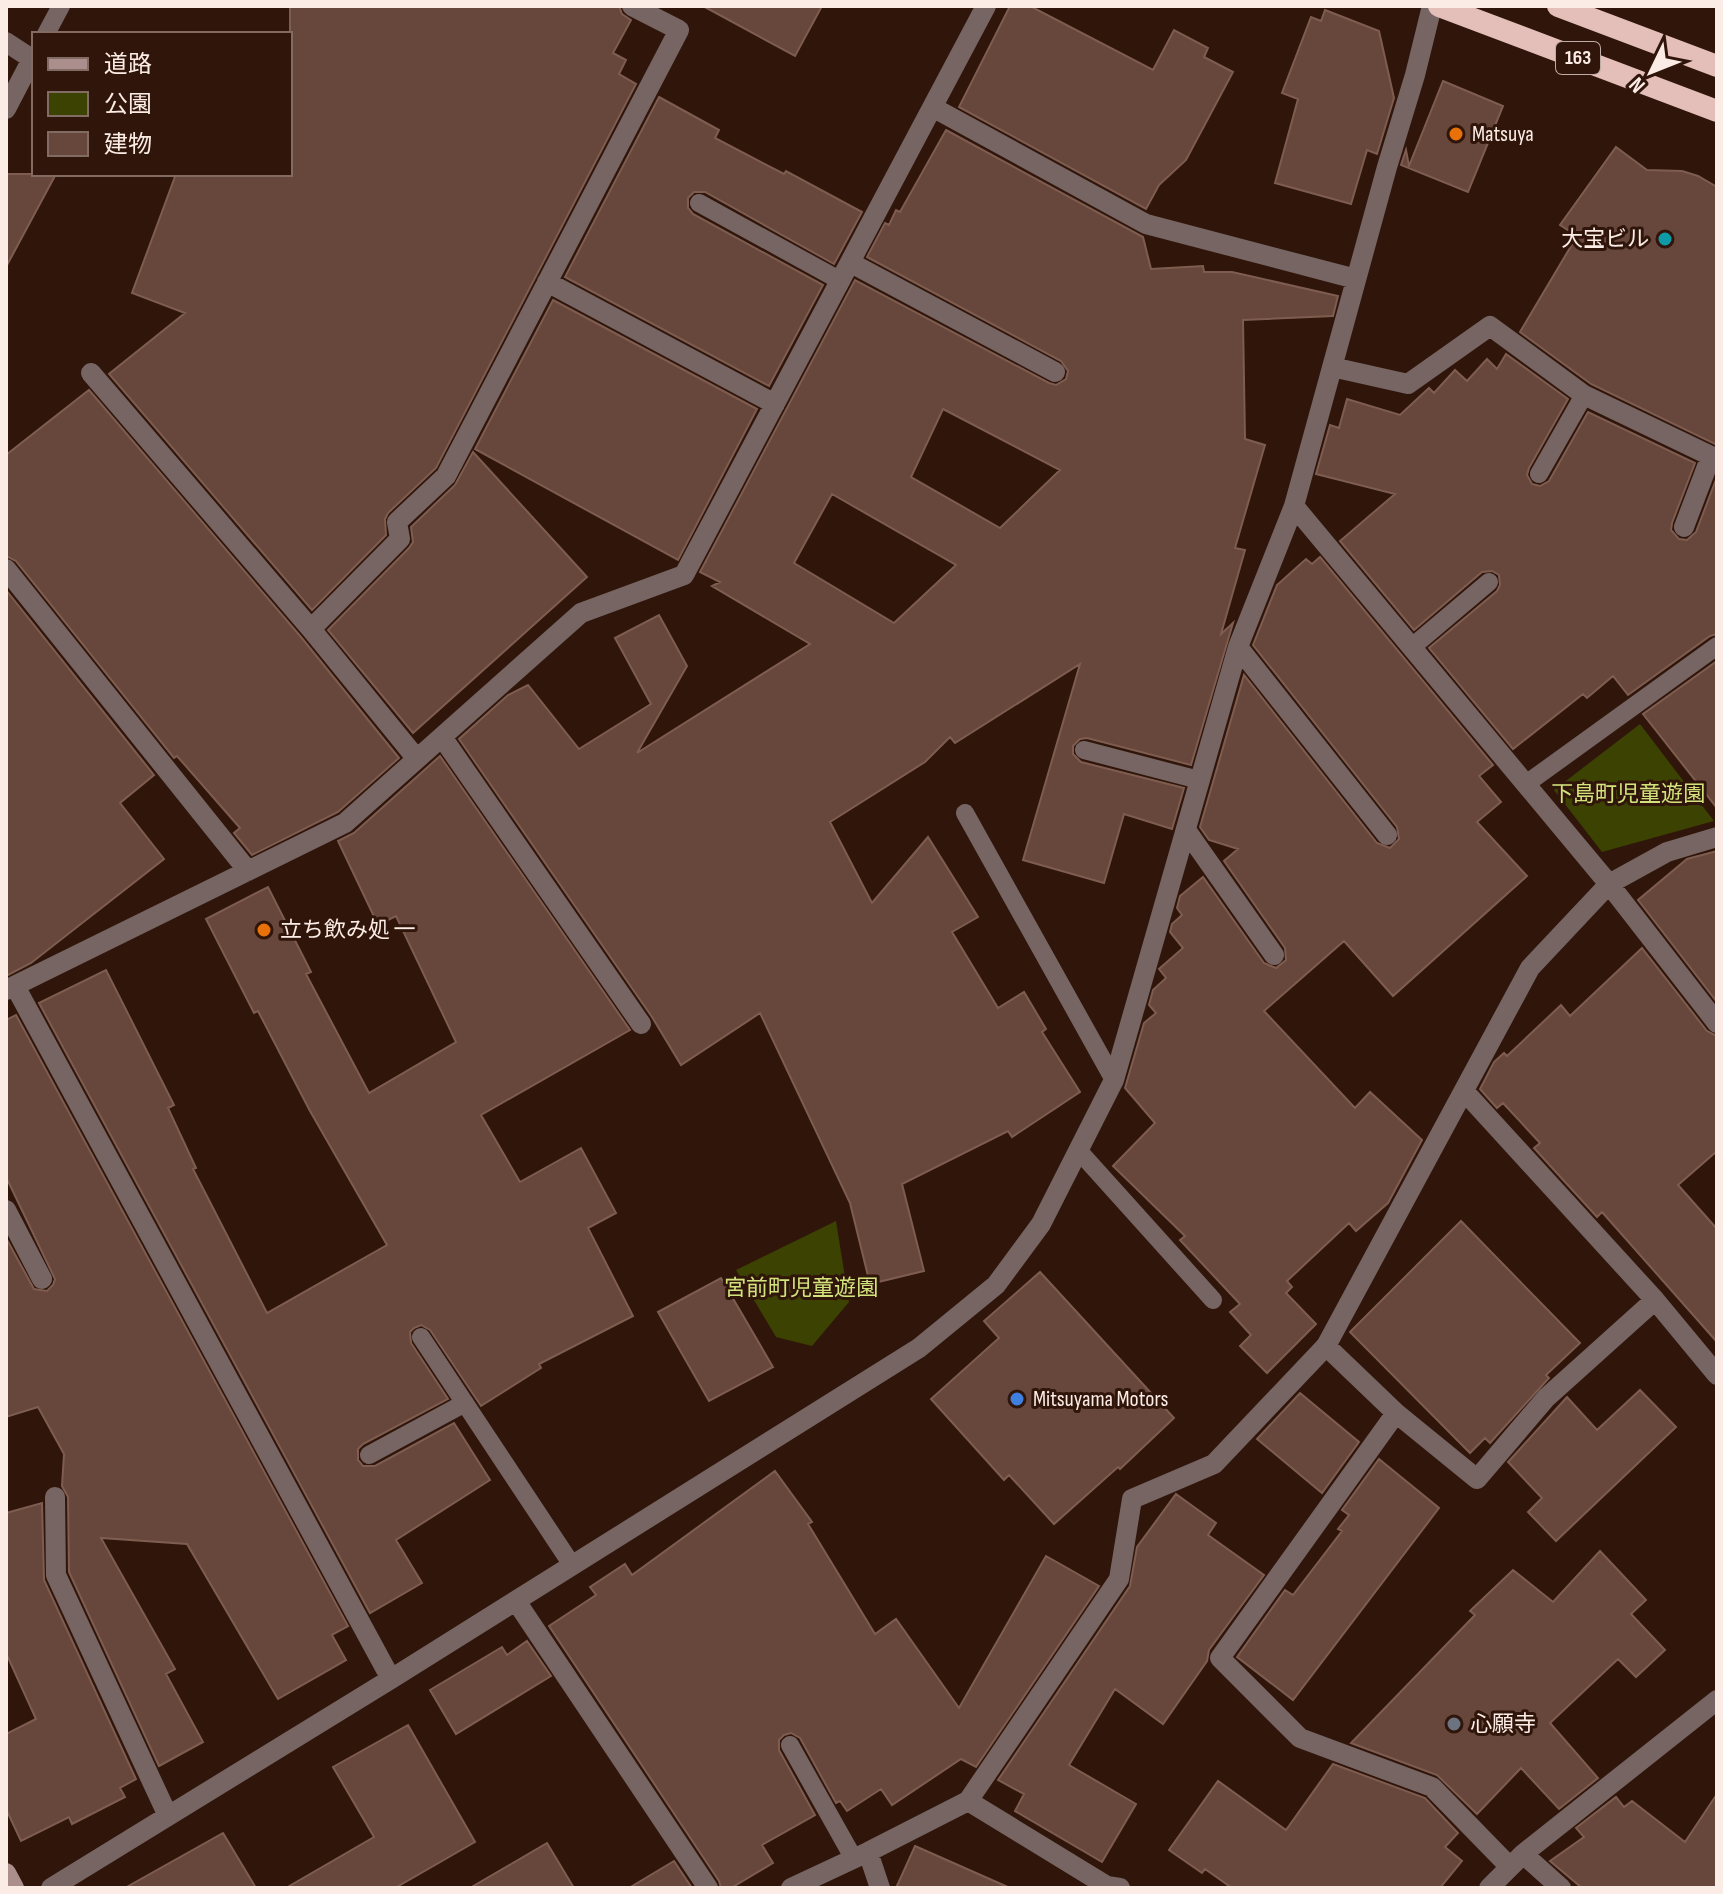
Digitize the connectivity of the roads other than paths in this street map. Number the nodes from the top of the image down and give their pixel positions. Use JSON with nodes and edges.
{"nodes":[{"id":1,"x":61,"y":6,"type":"edge"},
{"id":2,"x":632,"y":6,"type":"edge"},
{"id":3,"x":986,"y":6,"type":"edge"},
{"id":4,"x":1432,"y":6,"type":"edge"},
{"id":5,"x":1439,"y":6,"type":"edge"},
{"id":6,"x":1558,"y":6,"type":"edge"},
{"id":7,"x":47,"y":32,"type":"edge"},
{"id":8,"x":6,"y":42,"type":"edge"},
{"id":9,"x":32,"y":57,"type":"edge"},
{"id":10,"x":32,"y":60,"type":"edge"},
{"id":11,"x":1717,"y":66,"type":"edge"},
{"id":12,"x":934,"y":108,"type":"junction"},
{"id":13,"x":6,"y":109,"type":"edge"},
{"id":14,"x":1717,"y":111,"type":"edge"},
{"id":15,"x":699,"y":203,"type":"dead end"},
{"id":16,"x":846,"y":272,"type":"junction"},
{"id":17,"x":1356,"y":279,"type":"junction"},
{"id":18,"x":547,"y":282,"type":"junction"},
{"id":19,"x":1332,"y":367,"type":"junction"},
{"id":20,"x":1055,"y":372,"type":"dead end"},
{"id":21,"x":91,"y":373,"type":"dead end"},
{"id":22,"x":1584,"y":395,"type":"junction"},
{"id":23,"x":775,"y":404,"type":"junction"},
{"id":24,"x":1539,"y":474,"type":"dead end"},
{"id":25,"x":1294,"y":506,"type":"junction"},
{"id":26,"x":1684,"y":527,"type":"dead end"},
{"id":27,"x":6,"y":569,"type":"edge"},
{"id":28,"x":1489,"y":582,"type":"dead end"},
{"id":29,"x":311,"y":629,"type":"junction"},
{"id":30,"x":1717,"y":646,"type":"edge"},
{"id":31,"x":1238,"y":647,"type":"junction"},
{"id":32,"x":1412,"y":647,"type":"junction"},
{"id":33,"x":442,"y":737,"type":"junction"},
{"id":34,"x":1084,"y":750,"type":"dead end"},
{"id":35,"x":417,"y":759,"type":"junction"},
{"id":36,"x":1199,"y":780,"type":"junction"},
{"id":37,"x":1526,"y":784,"type":"junction"},
{"id":38,"x":965,"y":813,"type":"dead end"},
{"id":39,"x":1186,"y":830,"type":"junction"},
{"id":40,"x":1387,"y":835,"type":"dead end"},
{"id":41,"x":1717,"y":837,"type":"edge"},
{"id":42,"x":248,"y":871,"type":"junction"},
{"id":43,"x":1609,"y":884,"type":"junction"},
{"id":44,"x":1274,"y":955,"type":"dead end"},
{"id":45,"x":10,"y":988,"type":"edge"},
{"id":46,"x":1717,"y":1023,"type":"edge"},
{"id":47,"x":641,"y":1024,"type":"dead end"},
{"id":48,"x":1114,"y":1080,"type":"junction"},
{"id":49,"x":1464,"y":1091,"type":"junction"},
{"id":50,"x":1078,"y":1150,"type":"junction"},
{"id":51,"x":6,"y":1210,"type":"edge"},
{"id":52,"x":42,"y":1279,"type":"dead end"},
{"id":53,"x":1213,"y":1300,"type":"dead end"},
{"id":54,"x":1655,"y":1300,"type":"junction"},
{"id":55,"x":421,"y":1337,"type":"dead end"},
{"id":56,"x":1326,"y":1346,"type":"junction"},
{"id":57,"x":1717,"y":1375,"type":"edge"},
{"id":58,"x":465,"y":1403,"type":"junction"},
{"id":59,"x":1396,"y":1413,"type":"junction"},
{"id":60,"x":369,"y":1455,"type":"dead end"},
{"id":61,"x":55,"y":1497,"type":"dead end"},
{"id":62,"x":572,"y":1565,"type":"junction"},
{"id":63,"x":516,"y":1601,"type":"junction"},
{"id":64,"x":391,"y":1679,"type":"junction"},
{"id":65,"x":1717,"y":1700,"type":"edge"},
{"id":66,"x":790,"y":1745,"type":"dead end"},
{"id":67,"x":968,"y":1801,"type":"junction"},
{"id":68,"x":168,"y":1816,"type":"junction"},
{"id":69,"x":861,"y":1856,"type":"junction"},
{"id":70,"x":1516,"y":1861,"type":"junction"},
{"id":71,"x":6,"y":1873,"type":"edge"},
{"id":72,"x":1111,"y":1887,"type":"edge"},
{"id":73,"x":14,"y":1888,"type":"edge"},
{"id":74,"x":51,"y":1888,"type":"edge"},
{"id":75,"x":708,"y":1888,"type":"edge"},
{"id":76,"x":791,"y":1888,"type":"edge"},
{"id":77,"x":880,"y":1888,"type":"edge"},
{"id":78,"x":1489,"y":1888,"type":"edge"},
{"id":79,"x":1561,"y":1888,"type":"edge"}],
"edges":[{"from":1,"to":7,"type":"lane"},
{"from":2,"to":18,"type":"street"},
{"from":3,"to":12,"type":"street"},
{"from":4,"to":17,"type":"street"},
{"from":5,"to":14,"type":"highway","number":"163"},
{"from":6,"to":11,"type":"highway","number":"163"},
{"from":8,"to":9,"type":"street"},
{"from":10,"to":13,"type":"street"},
{"from":12,"to":16,"type":"street"},
{"from":12,"to":17,"type":"street"},
{"from":15,"to":16,"type":"lane"},
{"from":16,"to":20,"type":"street"},
{"from":16,"to":23,"type":"street"},
{"from":17,"to":19,"type":"street"},
{"from":18,"to":23,"type":"street"},
{"from":18,"to":29,"type":"street"},
{"from":19,"to":22,"type":"street"},
{"from":19,"to":25,"type":"street"},
{"from":21,"to":29,"type":"street"},
{"from":22,"to":24,"type":"lane"},
{"from":22,"to":26,"type":"street"},
{"from":23,"to":33,"type":"street"},
{"from":25,"to":31,"type":"street"},
{"from":25,"to":32,"type":"street"},
{"from":27,"to":42,"type":"street"},
{"from":28,"to":32,"type":"lane"},
{"from":29,"to":35,"type":"street"},
{"from":30,"to":37,"type":"lane"},
{"from":31,"to":36,"type":"street"},
{"from":31,"to":40,"type":"street"},
{"from":32,"to":37,"type":"street"},
{"from":33,"to":35,"type":"street"},
{"from":33,"to":47,"type":"street"},
{"from":34,"to":36,"type":"lane"},
{"from":35,"to":42,"type":"street"},
{"from":36,"to":39,"type":"street"},
{"from":37,"to":43,"type":"street"},
{"from":38,"to":48,"type":"lane"},
{"from":39,"to":44,"type":"street"},
{"from":39,"to":48,"type":"street"},
{"from":41,"to":43,"type":"street"},
{"from":42,"to":45,"type":"street"},
{"from":43,"to":46,"type":"street"},
{"from":43,"to":49,"type":"street"},
{"from":45,"to":64,"type":"street"},
{"from":48,"to":50,"type":"street"},
{"from":49,"to":54,"type":"street"},
{"from":49,"to":56,"type":"street"},
{"from":50,"to":53,"type":"lane"},
{"from":50,"to":62,"type":"street"},
{"from":51,"to":52,"type":"street"},
{"from":54,"to":57,"type":"street"},
{"from":54,"to":59,"type":"street"},
{"from":55,"to":58,"type":"lane"},
{"from":56,"to":59,"type":"street"},
{"from":56,"to":67,"type":"street"},
{"from":58,"to":60,"type":"lane"},
{"from":58,"to":62,"type":"lane"},
{"from":59,"to":70,"type":"street"},
{"from":61,"to":68,"type":"street"},
{"from":62,"to":63,"type":"street"},
{"from":63,"to":64,"type":"street"},
{"from":63,"to":75,"type":"street"},
{"from":64,"to":68,"type":"street"},
{"from":65,"to":70,"type":"street"},
{"from":66,"to":69,"type":"lane"},
{"from":67,"to":69,"type":"street"},
{"from":67,"to":72,"type":"street"},
{"from":68,"to":74,"type":"street"},
{"from":69,"to":76,"type":"street"},
{"from":69,"to":77,"type":"street"},
{"from":70,"to":78,"type":"street"},
{"from":70,"to":79,"type":"street"},
{"from":71,"to":73,"type":"main road"}]}
